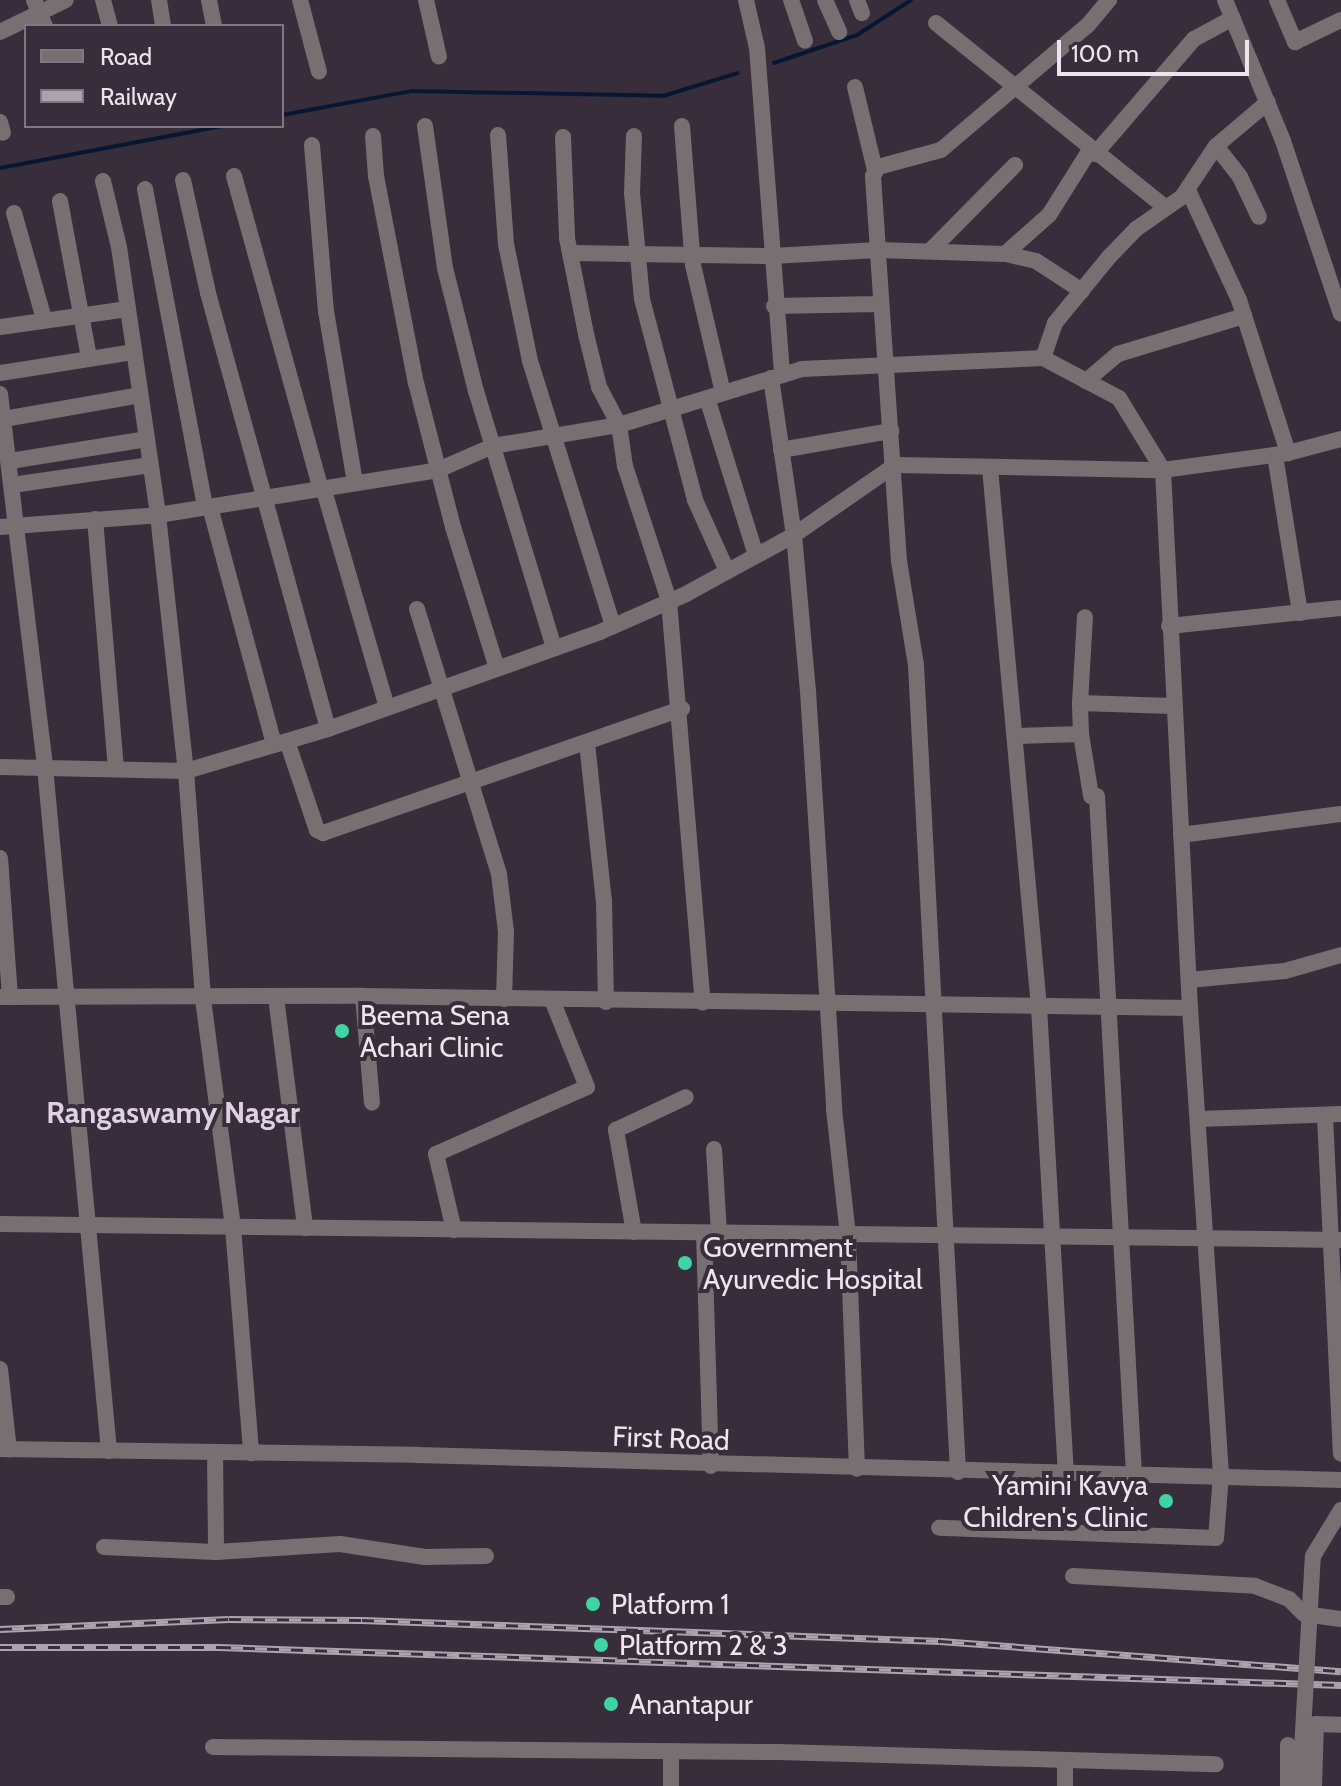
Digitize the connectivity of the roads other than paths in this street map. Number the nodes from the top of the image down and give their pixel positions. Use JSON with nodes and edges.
{"nodes":[{"id":1,"x":66,"y":0,"type":"edge"},
{"id":2,"x":103,"y":0,"type":"edge"},
{"id":3,"x":159,"y":0,"type":"edge"},
{"id":4,"x":209,"y":0,"type":"edge"},
{"id":5,"x":300,"y":0,"type":"edge"},
{"id":6,"x":426,"y":0,"type":"edge"},
{"id":7,"x":791,"y":0,"type":"edge"},
{"id":8,"x":825,"y":0,"type":"edge"},
{"id":9,"x":1109,"y":0,"type":"edge"},
{"id":10,"x":1225,"y":0,"type":"edge"},
{"id":11,"x":1277,"y":0,"type":"edge"},
{"id":12,"x":751,"y":1,"type":"edge"},
{"id":13,"x":39,"y":13,"type":"edge"},
{"id":14,"x":1233,"y":18,"type":"junction"},
{"id":15,"x":1341,"y":20,"type":"edge"},
{"id":16,"x":936,"y":23,"type":"dead end"},
{"id":17,"x":109,"y":24,"type":"edge"},
{"id":18,"x":163,"y":24,"type":"edge"},
{"id":19,"x":214,"y":24,"type":"edge"},
{"id":20,"x":0,"y":32,"type":"edge"},
{"id":21,"x":839,"y":32,"type":"dead end"},
{"id":22,"x":805,"y":41,"type":"dead end"},
{"id":23,"x":439,"y":57,"type":"dead end"},
{"id":24,"x":319,"y":72,"type":"dead end"},
{"id":25,"x":855,"y":87,"type":"dead end"},
{"id":26,"x":1016,"y":89,"type":"junction"},
{"id":27,"x":1268,"y":102,"type":"junction"},
{"id":28,"x":425,"y":126,"type":"dead end"},
{"id":29,"x":682,"y":126,"type":"dead end"},
{"id":30,"x":498,"y":135,"type":"dead end"},
{"id":31,"x":373,"y":136,"type":"dead end"},
{"id":32,"x":634,"y":136,"type":"dead end"},
{"id":33,"x":563,"y":137,"type":"dead end"},
{"id":34,"x":312,"y":145,"type":"dead end"},
{"id":35,"x":1216,"y":146,"type":"junction"},
{"id":36,"x":1093,"y":152,"type":"junction"},
{"id":37,"x":1015,"y":165,"type":"dead end"},
{"id":38,"x":875,"y":170,"type":"junction"},
{"id":39,"x":234,"y":176,"type":"dead end"},
{"id":40,"x":183,"y":180,"type":"dead end"},
{"id":41,"x":103,"y":181,"type":"dead end"},
{"id":42,"x":145,"y":189,"type":"dead end"},
{"id":43,"x":1188,"y":190,"type":"junction"},
{"id":44,"x":60,"y":201,"type":"dead end"},
{"id":45,"x":1164,"y":206,"type":"junction"},
{"id":46,"x":14,"y":213,"type":"dead end"},
{"id":47,"x":1259,"y":217,"type":"dead end"},
{"id":48,"x":878,"y":250,"type":"junction"},
{"id":49,"x":635,"y":251,"type":"junction"},
{"id":50,"x":692,"y":251,"type":"junction"},
{"id":51,"x":930,"y":251,"type":"junction"},
{"id":52,"x":570,"y":253,"type":"junction"},
{"id":53,"x":1005,"y":254,"type":"junction"},
{"id":54,"x":772,"y":256,"type":"junction"},
{"id":55,"x":1082,"y":291,"type":"junction"},
{"id":56,"x":1338,"y":292,"type":"edge"},
{"id":57,"x":881,"y":304,"type":"junction"},
{"id":58,"x":774,"y":306,"type":"junction"},
{"id":59,"x":128,"y":309,"type":"junction"},
{"id":60,"x":83,"y":314,"type":"junction"},
{"id":61,"x":1341,"y":314,"type":"edge"},
{"id":62,"x":1244,"y":316,"type":"junction"},
{"id":63,"x":44,"y":319,"type":"junction"},
{"id":64,"x":0,"y":327,"type":"edge"},
{"id":65,"x":134,"y":352,"type":"junction"},
{"id":66,"x":89,"y":358,"type":"junction"},
{"id":67,"x":1043,"y":358,"type":"junction"},
{"id":68,"x":884,"y":365,"type":"junction"},
{"id":69,"x":0,"y":373,"type":"edge"},
{"id":70,"x":776,"y":377,"type":"junction"},
{"id":71,"x":1086,"y":381,"type":"junction"},
{"id":72,"x":0,"y":394,"type":"edge"},
{"id":73,"x":140,"y":395,"type":"junction"},
{"id":74,"x":715,"y":396,"type":"junction"},
{"id":75,"x":669,"y":410,"type":"junction"},
{"id":76,"x":4,"y":419,"type":"junction"},
{"id":77,"x":619,"y":425,"type":"junction"},
{"id":78,"x":891,"y":431,"type":"junction"},
{"id":79,"x":551,"y":436,"type":"junction"},
{"id":80,"x":147,"y":439,"type":"junction"},
{"id":81,"x":1341,"y":439,"type":"edge"},
{"id":82,"x":493,"y":446,"type":"junction"},
{"id":83,"x":781,"y":450,"type":"junction"},
{"id":84,"x":1281,"y":454,"type":"junction"},
{"id":85,"x":10,"y":461,"type":"junction"},
{"id":86,"x":151,"y":465,"type":"junction"},
{"id":87,"x":895,"y":465,"type":"junction"},
{"id":88,"x":990,"y":468,"type":"junction"},
{"id":89,"x":438,"y":470,"type":"junction"},
{"id":90,"x":1163,"y":470,"type":"junction"},
{"id":91,"x":355,"y":482,"type":"junction"},
{"id":92,"x":12,"y":485,"type":"junction"},
{"id":93,"x":321,"y":487,"type":"junction"},
{"id":94,"x":267,"y":497,"type":"junction"},
{"id":95,"x":207,"y":507,"type":"junction"},
{"id":96,"x":158,"y":515,"type":"junction"},
{"id":97,"x":95,"y":519,"type":"junction"},
{"id":98,"x":8,"y":526,"type":"edge"},
{"id":99,"x":794,"y":535,"type":"junction"},
{"id":100,"x":756,"y":555,"type":"junction"},
{"id":101,"x":727,"y":571,"type":"junction"},
{"id":102,"x":669,"y":601,"type":"junction"},
{"id":103,"x":1341,"y":608,"type":"edge"},
{"id":104,"x":417,"y":609,"type":"dead end"},
{"id":105,"x":1300,"y":613,"type":"junction"},
{"id":106,"x":1085,"y":617,"type":"dead end"},
{"id":107,"x":613,"y":626,"type":"junction"},
{"id":108,"x":1169,"y":626,"type":"junction"},
{"id":109,"x":554,"y":648,"type":"junction"},
{"id":110,"x":497,"y":668,"type":"junction"},
{"id":111,"x":442,"y":689,"type":"junction"},
{"id":112,"x":1080,"y":703,"type":"junction"},
{"id":113,"x":1172,"y":706,"type":"junction"},
{"id":114,"x":387,"y":707,"type":"junction"},
{"id":115,"x":682,"y":709,"type":"junction"},
{"id":116,"x":328,"y":729,"type":"junction"},
{"id":117,"x":1081,"y":734,"type":"junction"},
{"id":118,"x":1016,"y":736,"type":"junction"},
{"id":119,"x":281,"y":743,"type":"junction"},
{"id":120,"x":587,"y":743,"type":"junction"},
{"id":121,"x":0,"y":767,"type":"edge"},
{"id":122,"x":45,"y":767,"type":"junction"},
{"id":123,"x":116,"y":769,"type":"junction"},
{"id":124,"x":186,"y":771,"type":"junction"},
{"id":125,"x":472,"y":785,"type":"junction"},
{"id":126,"x":1341,"y":814,"type":"edge"},
{"id":127,"x":1181,"y":835,"type":"junction"},
{"id":128,"x":0,"y":858,"type":"edge"},
{"id":129,"x":1341,"y":955,"type":"edge"},
{"id":130,"x":1189,"y":980,"type":"junction"},
{"id":131,"x":363,"y":996,"type":"junction"},
{"id":132,"x":5,"y":997,"type":"edge"},
{"id":133,"x":63,"y":997,"type":"junction"},
{"id":134,"x":276,"y":997,"type":"junction"},
{"id":135,"x":203,"y":999,"type":"junction"},
{"id":136,"x":504,"y":999,"type":"junction"},
{"id":137,"x":552,"y":1000,"type":"junction"},
{"id":138,"x":606,"y":1002,"type":"junction"},
{"id":139,"x":703,"y":1003,"type":"junction"},
{"id":140,"x":931,"y":1005,"type":"junction"},
{"id":141,"x":829,"y":1006,"type":"junction"},
{"id":142,"x":1039,"y":1007,"type":"junction"},
{"id":143,"x":1190,"y":1008,"type":"junction"},
{"id":144,"x":1111,"y":1009,"type":"junction"},
{"id":145,"x":686,"y":1097,"type":"dead end"},
{"id":146,"x":372,"y":1103,"type":"dead end"},
{"id":147,"x":1333,"y":1115,"type":"edge"},
{"id":148,"x":1198,"y":1119,"type":"junction"},
{"id":149,"x":714,"y":1149,"type":"dead end"},
{"id":150,"x":0,"y":1224,"type":"edge"},
{"id":151,"x":88,"y":1225,"type":"junction"},
{"id":152,"x":233,"y":1227,"type":"junction"},
{"id":153,"x":305,"y":1228,"type":"junction"},
{"id":154,"x":454,"y":1230,"type":"junction"},
{"id":155,"x":634,"y":1232,"type":"junction"},
{"id":156,"x":711,"y":1233,"type":"junction"},
{"id":157,"x":848,"y":1235,"type":"junction"},
{"id":158,"x":949,"y":1236,"type":"junction"},
{"id":159,"x":1055,"y":1239,"type":"junction"},
{"id":160,"x":1124,"y":1239,"type":"junction"},
{"id":161,"x":1206,"y":1239,"type":"junction"},
{"id":162,"x":1336,"y":1240,"type":"edge"},
{"id":163,"x":0,"y":1369,"type":"edge"},
{"id":164,"x":5,"y":1450,"type":"edge"},
{"id":165,"x":109,"y":1451,"type":"junction"},
{"id":166,"x":215,"y":1452,"type":"junction"},
{"id":167,"x":251,"y":1453,"type":"junction"},
{"id":168,"x":1341,"y":1454,"type":"edge"},
{"id":169,"x":711,"y":1466,"type":"junction"},
{"id":170,"x":857,"y":1469,"type":"junction"},
{"id":171,"x":958,"y":1472,"type":"junction"},
{"id":172,"x":1066,"y":1473,"type":"junction"},
{"id":173,"x":1134,"y":1474,"type":"junction"},
{"id":174,"x":1221,"y":1475,"type":"junction"},
{"id":175,"x":1341,"y":1480,"type":"edge"},
{"id":176,"x":1341,"y":1510,"type":"edge"},
{"id":177,"x":939,"y":1528,"type":"dead end"},
{"id":178,"x":104,"y":1547,"type":"dead end"},
{"id":179,"x":216,"y":1552,"type":"junction"},
{"id":180,"x":486,"y":1556,"type":"dead end"},
{"id":181,"x":1073,"y":1576,"type":"dead end"},
{"id":182,"x":1341,"y":1619,"type":"edge"},
{"id":183,"x":1341,"y":1725,"type":"edge"},
{"id":184,"x":1288,"y":1745,"type":"dead end"},
{"id":185,"x":213,"y":1747,"type":"dead end"},
{"id":186,"x":671,"y":1751,"type":"junction"},
{"id":187,"x":1065,"y":1760,"type":"junction"},
{"id":188,"x":1216,"y":1764,"type":"dead end"},
{"id":189,"x":671,"y":1786,"type":"edge"},
{"id":190,"x":1065,"y":1786,"type":"edge"},
{"id":191,"x":1288,"y":1786,"type":"edge"},
{"id":192,"x":1300,"y":1786,"type":"edge"},
{"id":193,"x":1314,"y":1786,"type":"edge"}],
"edges":[{"from":1,"to":13,"type":"street"},
{"from":2,"to":17,"type":"street"},
{"from":3,"to":18,"type":"street"},
{"from":4,"to":19,"type":"street"},
{"from":5,"to":24,"type":"street"},
{"from":6,"to":23,"type":"street"},
{"from":7,"to":22,"type":"street"},
{"from":8,"to":21,"type":"street"},
{"from":9,"to":26,"type":"street"},
{"from":10,"to":14,"type":"street"},
{"from":11,"to":15,"type":"street"},
{"from":12,"to":54,"type":"street"},
{"from":13,"to":20,"type":"street"},
{"from":14,"to":27,"type":"street"},
{"from":14,"to":36,"type":"street"},
{"from":16,"to":26,"type":"street"},
{"from":25,"to":38,"type":"street"},
{"from":26,"to":36,"type":"street"},
{"from":26,"to":38,"type":"street"},
{"from":27,"to":35,"type":"street"},
{"from":27,"to":56,"type":"street"},
{"from":28,"to":82,"type":"street"},
{"from":29,"to":50,"type":"street"},
{"from":30,"to":79,"type":"street"},
{"from":31,"to":89,"type":"street"},
{"from":32,"to":49,"type":"street"},
{"from":33,"to":52,"type":"street"},
{"from":34,"to":91,"type":"street"},
{"from":35,"to":43,"type":"street"},
{"from":35,"to":47,"type":"street"},
{"from":36,"to":45,"type":"street"},
{"from":36,"to":53,"type":"street"},
{"from":37,"to":51,"type":"street"},
{"from":38,"to":48,"type":"street"},
{"from":39,"to":93,"type":"street"},
{"from":40,"to":94,"type":"street"},
{"from":41,"to":59,"type":"street"},
{"from":42,"to":95,"type":"street"},
{"from":43,"to":45,"type":"street"},
{"from":43,"to":62,"type":"street"},
{"from":44,"to":60,"type":"street"},
{"from":45,"to":55,"type":"street"},
{"from":46,"to":63,"type":"street"},
{"from":48,"to":51,"type":"street"},
{"from":48,"to":54,"type":"street"},
{"from":48,"to":57,"type":"street"},
{"from":49,"to":50,"type":"street"},
{"from":49,"to":52,"type":"street"},
{"from":49,"to":75,"type":"street"},
{"from":50,"to":54,"type":"street"},
{"from":50,"to":74,"type":"street"},
{"from":51,"to":53,"type":"street"},
{"from":52,"to":77,"type":"street"},
{"from":53,"to":55,"type":"street"},
{"from":54,"to":58,"type":"street"},
{"from":55,"to":67,"type":"street"},
{"from":56,"to":61,"type":"street"},
{"from":57,"to":58,"type":"street"},
{"from":57,"to":68,"type":"street"},
{"from":58,"to":70,"type":"street"},
{"from":59,"to":60,"type":"street"},
{"from":59,"to":65,"type":"street"},
{"from":60,"to":63,"type":"street"},
{"from":60,"to":66,"type":"street"},
{"from":62,"to":71,"type":"street"},
{"from":62,"to":84,"type":"street"},
{"from":63,"to":64,"type":"street"},
{"from":65,"to":66,"type":"street"},
{"from":65,"to":73,"type":"street"},
{"from":66,"to":69,"type":"street"},
{"from":67,"to":68,"type":"street"},
{"from":67,"to":71,"type":"street"},
{"from":68,"to":70,"type":"street"},
{"from":68,"to":78,"type":"street"},
{"from":70,"to":74,"type":"street"},
{"from":70,"to":83,"type":"street"},
{"from":71,"to":90,"type":"street"},
{"from":72,"to":76,"type":"street"},
{"from":73,"to":76,"type":"street"},
{"from":73,"to":80,"type":"street"},
{"from":74,"to":75,"type":"street"},
{"from":74,"to":100,"type":"street"},
{"from":75,"to":77,"type":"street"},
{"from":75,"to":101,"type":"street"},
{"from":76,"to":85,"type":"street"},
{"from":77,"to":79,"type":"street"},
{"from":77,"to":102,"type":"street"},
{"from":78,"to":83,"type":"street"},
{"from":78,"to":87,"type":"street"},
{"from":79,"to":82,"type":"street"},
{"from":79,"to":107,"type":"street"},
{"from":80,"to":85,"type":"street"},
{"from":80,"to":86,"type":"street"},
{"from":81,"to":84,"type":"street"},
{"from":82,"to":89,"type":"street"},
{"from":82,"to":109,"type":"street"},
{"from":83,"to":99,"type":"street"},
{"from":84,"to":90,"type":"street"},
{"from":84,"to":105,"type":"street"},
{"from":85,"to":92,"type":"street"},
{"from":86,"to":92,"type":"street"},
{"from":86,"to":96,"type":"street"},
{"from":87,"to":88,"type":"street"},
{"from":87,"to":99,"type":"street"},
{"from":87,"to":140,"type":"street"},
{"from":88,"to":90,"type":"street"},
{"from":88,"to":118,"type":"street"},
{"from":89,"to":91,"type":"street"},
{"from":89,"to":110,"type":"street"},
{"from":90,"to":108,"type":"street"},
{"from":91,"to":93,"type":"street"},
{"from":92,"to":98,"type":"street"},
{"from":93,"to":94,"type":"street"},
{"from":93,"to":114,"type":"street"},
{"from":94,"to":95,"type":"street"},
{"from":94,"to":116,"type":"street"},
{"from":95,"to":96,"type":"street"},
{"from":95,"to":119,"type":"street"},
{"from":96,"to":97,"type":"street"},
{"from":96,"to":124,"type":"street"},
{"from":97,"to":98,"type":"street"},
{"from":97,"to":123,"type":"street"},
{"from":98,"to":122,"type":"street"},
{"from":99,"to":100,"type":"street"},
{"from":99,"to":141,"type":"street"},
{"from":100,"to":101,"type":"street"},
{"from":101,"to":102,"type":"street"},
{"from":102,"to":107,"type":"street"},
{"from":102,"to":115,"type":"street"},
{"from":103,"to":105,"type":"street"},
{"from":104,"to":111,"type":"street"},
{"from":105,"to":108,"type":"street"},
{"from":106,"to":112,"type":"street"},
{"from":107,"to":109,"type":"street"},
{"from":108,"to":113,"type":"street"},
{"from":109,"to":110,"type":"street"},
{"from":110,"to":111,"type":"street"},
{"from":111,"to":114,"type":"street"},
{"from":111,"to":125,"type":"street"},
{"from":112,"to":113,"type":"street"},
{"from":112,"to":117,"type":"street"},
{"from":113,"to":127,"type":"street"},
{"from":114,"to":116,"type":"street"},
{"from":115,"to":120,"type":"street"},
{"from":115,"to":139,"type":"street"},
{"from":116,"to":119,"type":"street"},
{"from":117,"to":118,"type":"street"},
{"from":117,"to":144,"type":"street"},
{"from":118,"to":142,"type":"street"},
{"from":119,"to":124,"type":"street"},
{"from":119,"to":125,"type":"street"},
{"from":120,"to":125,"type":"street"},
{"from":120,"to":138,"type":"street"},
{"from":121,"to":122,"type":"street"},
{"from":122,"to":123,"type":"street"},
{"from":122,"to":133,"type":"street"},
{"from":123,"to":124,"type":"street"},
{"from":124,"to":135,"type":"street"},
{"from":125,"to":136,"type":"street"},
{"from":126,"to":127,"type":"street"},
{"from":127,"to":130,"type":"street"},
{"from":128,"to":132,"type":"street"},
{"from":129,"to":130,"type":"street"},
{"from":130,"to":143,"type":"street"},
{"from":131,"to":134,"type":"street"},
{"from":131,"to":136,"type":"street"},
{"from":131,"to":146,"type":"street"},
{"from":132,"to":133,"type":"street"},
{"from":133,"to":135,"type":"street"},
{"from":133,"to":151,"type":"street"},
{"from":134,"to":135,"type":"street"},
{"from":134,"to":153,"type":"street"},
{"from":135,"to":152,"type":"street"},
{"from":136,"to":137,"type":"street"},
{"from":137,"to":138,"type":"street"},
{"from":137,"to":154,"type":"street"},
{"from":138,"to":139,"type":"street"},
{"from":139,"to":141,"type":"street"},
{"from":140,"to":141,"type":"street"},
{"from":140,"to":142,"type":"street"},
{"from":140,"to":158,"type":"street"},
{"from":141,"to":157,"type":"street"},
{"from":142,"to":144,"type":"street"},
{"from":142,"to":159,"type":"street"},
{"from":143,"to":144,"type":"street"},
{"from":143,"to":148,"type":"street"},
{"from":144,"to":160,"type":"street"},
{"from":145,"to":155,"type":"street"},
{"from":147,"to":148,"type":"street"},
{"from":147,"to":162,"type":"street"},
{"from":148,"to":161,"type":"street"},
{"from":149,"to":156,"type":"street"},
{"from":150,"to":151,"type":"street"},
{"from":151,"to":152,"type":"street"},
{"from":151,"to":165,"type":"street"},
{"from":152,"to":153,"type":"street"},
{"from":152,"to":167,"type":"street"},
{"from":153,"to":154,"type":"street"},
{"from":154,"to":155,"type":"street"},
{"from":155,"to":156,"type":"street"},
{"from":156,"to":157,"type":"street"},
{"from":156,"to":169,"type":"street"},
{"from":157,"to":158,"type":"street"},
{"from":157,"to":170,"type":"street"},
{"from":158,"to":159,"type":"street"},
{"from":158,"to":171,"type":"street"},
{"from":159,"to":160,"type":"street"},
{"from":159,"to":172,"type":"street"},
{"from":160,"to":161,"type":"street"},
{"from":160,"to":173,"type":"street"},
{"from":161,"to":162,"type":"street"},
{"from":161,"to":174,"type":"street"},
{"from":162,"to":168,"type":"street"},
{"from":163,"to":164,"type":"street"},
{"from":164,"to":165,"type":"street","name":"First Road"},
{"from":165,"to":166,"type":"street","name":"First Road"},
{"from":166,"to":167,"type":"street","name":"First Road"},
{"from":166,"to":179,"type":"street"},
{"from":167,"to":169,"type":"street","name":"First Road"},
{"from":169,"to":170,"type":"street","name":"First Road"},
{"from":170,"to":171,"type":"street","name":"First Road"},
{"from":171,"to":172,"type":"street","name":"First Road"},
{"from":172,"to":173,"type":"street","name":"First Road"},
{"from":173,"to":174,"type":"street","name":"First Road"},
{"from":174,"to":175,"type":"street","name":"First Road"},
{"from":174,"to":177,"type":"street"},
{"from":176,"to":192,"type":"street","bridge":true},
{"from":178,"to":179,"type":"street"},
{"from":179,"to":180,"type":"street"},
{"from":181,"to":182,"type":"street"},
{"from":183,"to":193,"type":"street"},
{"from":184,"to":191,"type":"street"},
{"from":185,"to":186,"type":"street"},
{"from":186,"to":187,"type":"street"},
{"from":186,"to":189,"type":"street"},
{"from":187,"to":188,"type":"street"},
{"from":187,"to":190,"type":"street"}]}
